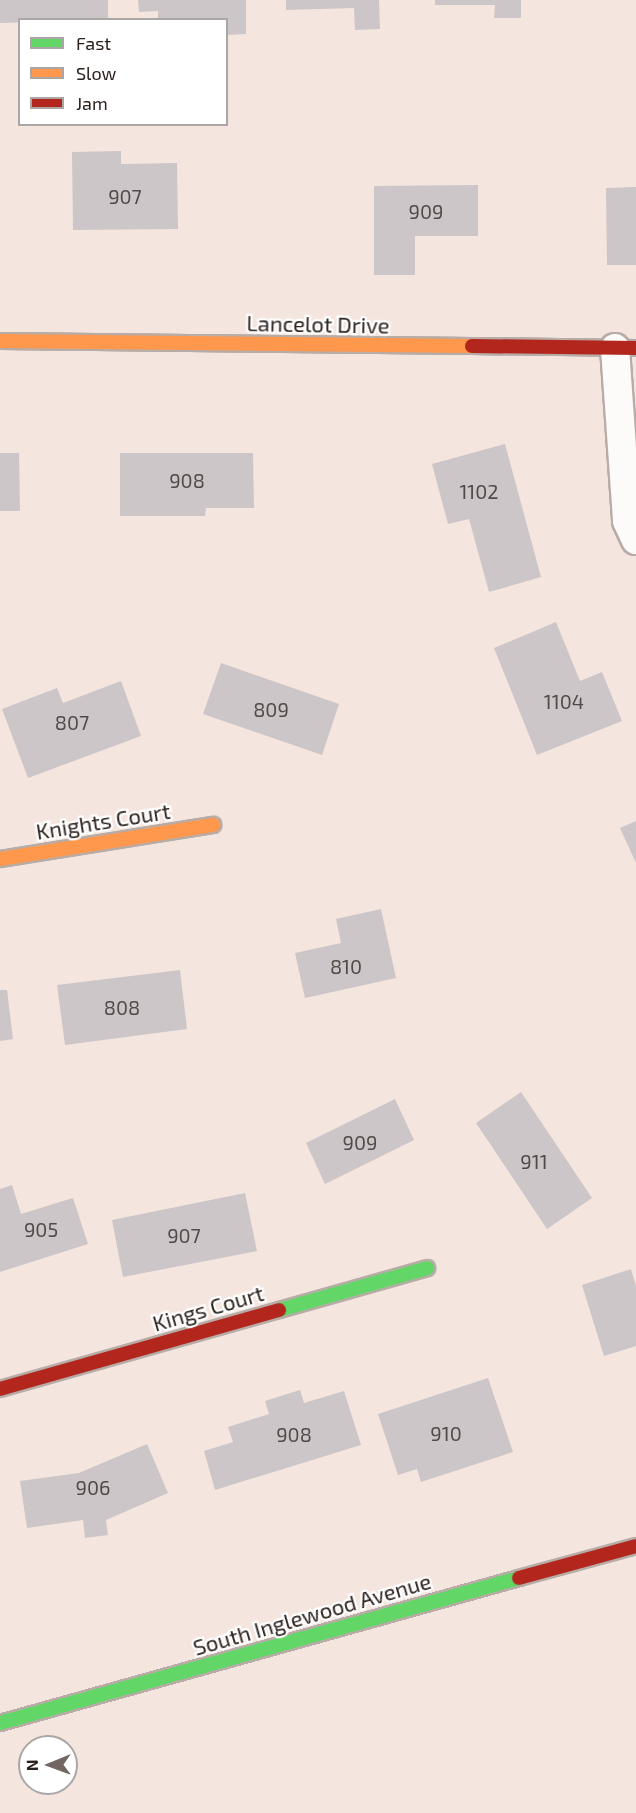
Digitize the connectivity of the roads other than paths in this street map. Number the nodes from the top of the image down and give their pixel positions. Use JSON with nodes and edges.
{"nodes":[{"id":1,"x":0,"y":341,"type":"edge"},
{"id":2,"x":625,"y":348,"type":"edge"},
{"id":3,"x":636,"y":540,"type":"edge"},
{"id":4,"x":213,"y":825,"type":"dead end"},
{"id":5,"x":0,"y":859,"type":"edge"},
{"id":6,"x":427,"y":1268,"type":"dead end"},
{"id":7,"x":0,"y":1389,"type":"edge"},
{"id":8,"x":636,"y":1546,"type":"edge"},
{"id":9,"x":0,"y":1723,"type":"edge"}],
"edges":[{"from":1,"to":2,"type":"street","name":"Lancelot Drive"},
{"from":2,"to":3,"type":"street"},
{"from":4,"to":5,"type":"street","name":"Knights Court"},
{"from":6,"to":7,"type":"street","name":"Kings Court"},
{"from":8,"to":9,"type":"street","name":"South Inglewood Avenue"}]}
